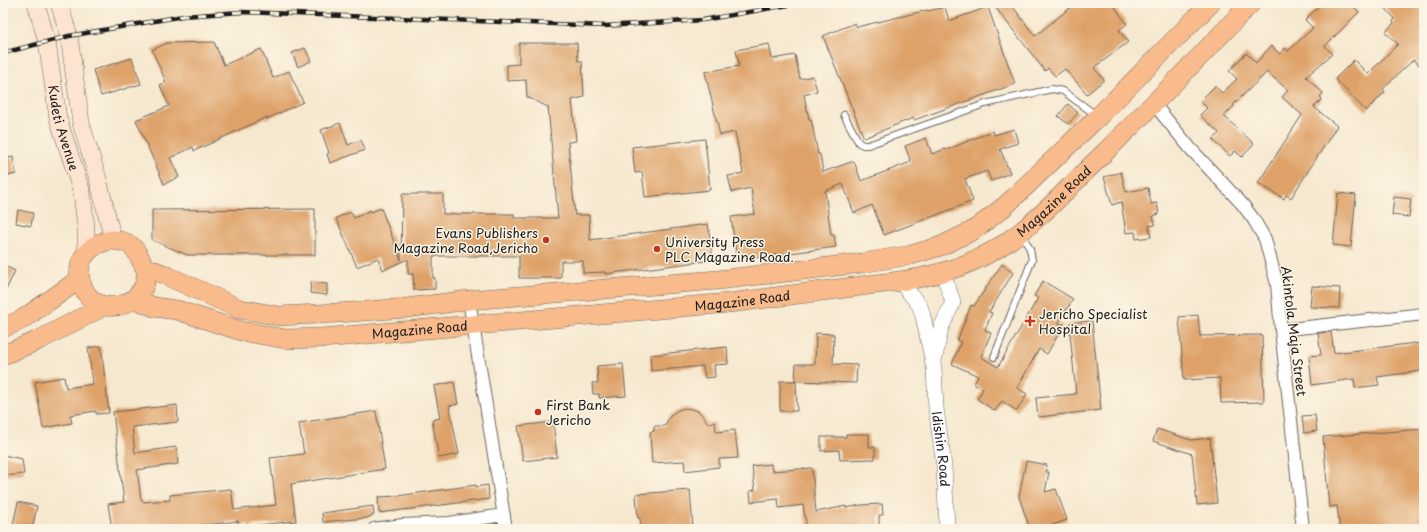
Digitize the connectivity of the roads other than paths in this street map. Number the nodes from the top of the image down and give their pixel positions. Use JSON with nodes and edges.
{"nodes":[{"id":1,"x":36,"y":3,"type":"edge"},
{"id":2,"x":59,"y":3,"type":"edge"},
{"id":3,"x":1211,"y":3,"type":"edge"},
{"id":4,"x":1251,"y":3,"type":"edge"},
{"id":5,"x":1154,"y":104,"type":"junction"},
{"id":6,"x":844,"y":115,"type":"dead end"},
{"id":7,"x":1098,"y":118,"type":"junction"},
{"id":8,"x":1020,"y":232,"type":"junction"},
{"id":9,"x":113,"y":240,"type":"junction"},
{"id":10,"x":86,"y":253,"type":"junction"},
{"id":11,"x":146,"y":270,"type":"junction"},
{"id":12,"x":943,"y":273,"type":"junction"},
{"id":13,"x":80,"y":279,"type":"junction"},
{"id":14,"x":900,"y":281,"type":"junction"},
{"id":15,"x":135,"y":299,"type":"junction"},
{"id":16,"x":469,"y":300,"type":"junction"},
{"id":17,"x":104,"y":306,"type":"junction"},
{"id":18,"x":1424,"y":314,"type":"edge"},
{"id":19,"x":472,"y":325,"type":"junction"},
{"id":20,"x":3,"y":328,"type":"edge"},
{"id":21,"x":1281,"y":330,"type":"junction"},
{"id":22,"x":3,"y":355,"type":"edge"},
{"id":23,"x":994,"y":357,"type":"dead end"},
{"id":24,"x":934,"y":368,"type":"junction"},
{"id":25,"x":504,"y":515,"type":"junction"},
{"id":26,"x":374,"y":529,"type":"edge"},
{"id":27,"x":506,"y":529,"type":"edge"},
{"id":28,"x":947,"y":529,"type":"edge"},
{"id":29,"x":1303,"y":529,"type":"edge"}],
"edges":[{"from":1,"to":10,"type":"main road","name":"Kudeti Avenue"},
{"from":2,"to":9,"type":"main road"},
{"from":3,"to":7,"type":"main road","name":"Magazine Road"},
{"from":4,"to":5,"type":"main road","name":"Magazine Road"},
{"from":5,"to":8,"type":"main road","name":"Magazine Road"},
{"from":5,"to":21,"type":"street","name":"Akintola Maja Street"},
{"from":6,"to":7,"type":"lane"},
{"from":7,"to":16,"type":"main road","name":"Magazine Road"},
{"from":8,"to":12,"type":"main road","name":"Magazine Road"},
{"from":8,"to":23,"type":"lane"},
{"from":9,"to":10,"type":"main road"},
{"from":9,"to":11,"type":"main road"},
{"from":10,"to":13,"type":"main road"},
{"from":11,"to":15,"type":"main road"},
{"from":11,"to":16,"type":"main road","name":"Magazine Road"},
{"from":12,"to":14,"type":"main road","name":"Magazine Road"},
{"from":12,"to":24,"type":"street"},
{"from":13,"to":17,"type":"main road"},
{"from":13,"to":20,"type":"main road"},
{"from":14,"to":19,"type":"main road","name":"Magazine Road"},
{"from":14,"to":24,"type":"street"},
{"from":15,"to":17,"type":"main road"},
{"from":15,"to":19,"type":"main road","name":"Magazine Road"},
{"from":16,"to":19,"type":"street"},
{"from":17,"to":22,"type":"main road"},
{"from":18,"to":21,"type":"street"},
{"from":19,"to":25,"type":"street"},
{"from":21,"to":29,"type":"street","name":"Akintola Maja Street"},
{"from":24,"to":28,"type":"street","name":"Idishin Road"},
{"from":25,"to":26,"type":"street"},
{"from":25,"to":27,"type":"street"}]}
